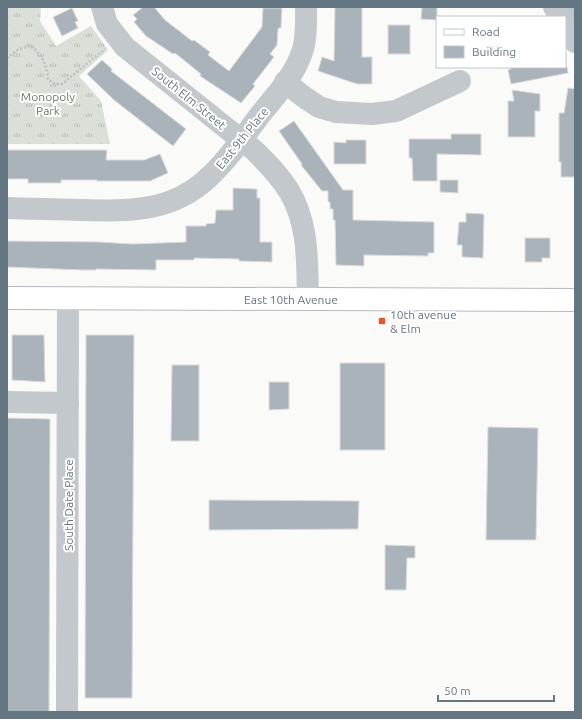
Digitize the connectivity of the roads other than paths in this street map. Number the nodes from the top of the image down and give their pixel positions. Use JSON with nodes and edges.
{"nodes":[{"id":1,"x":102,"y":7,"type":"edge"},
{"id":2,"x":306,"y":7,"type":"edge"},
{"id":3,"x":554,"y":7,"type":"edge"},
{"id":4,"x":559,"y":16,"type":"edge"},
{"id":5,"x":566,"y":28,"type":"edge"},
{"id":6,"x":575,"y":42,"type":"edge"},
{"id":7,"x":460,"y":81,"type":"dead end"},
{"id":8,"x":285,"y":82,"type":"junction"},
{"id":9,"x":240,"y":140,"type":"junction"},
{"id":10,"x":7,"y":208,"type":"edge"},
{"id":11,"x":7,"y":298,"type":"edge"},
{"id":12,"x":68,"y":299,"type":"junction"},
{"id":13,"x":308,"y":299,"type":"junction"},
{"id":14,"x":575,"y":300,"type":"edge"},
{"id":15,"x":7,"y":402,"type":"edge"},
{"id":16,"x":68,"y":403,"type":"junction"},
{"id":17,"x":67,"y":712,"type":"edge"}],
"edges":[{"from":1,"to":9,"type":"street","name":"South Elm Street"},
{"from":2,"to":8,"type":"street","name":"East 9th Place"},
{"from":3,"to":4,"type":"street"},
{"from":5,"to":6,"type":"street"},
{"from":7,"to":8,"type":"street"},
{"from":8,"to":9,"type":"street","name":"East 9th Place"},
{"from":9,"to":10,"type":"street","name":"East 9th Place"},
{"from":9,"to":13,"type":"street","name":"South Elm Street"},
{"from":11,"to":12,"type":"main road","name":"East 10th Avenue"},
{"from":12,"to":13,"type":"main road","name":"East 10th Avenue"},
{"from":12,"to":16,"type":"street","name":"South Date Place"},
{"from":13,"to":14,"type":"main road","name":"East 10th Avenue"},
{"from":15,"to":16,"type":"street"},
{"from":16,"to":17,"type":"street","name":"South Date Place"}]}
